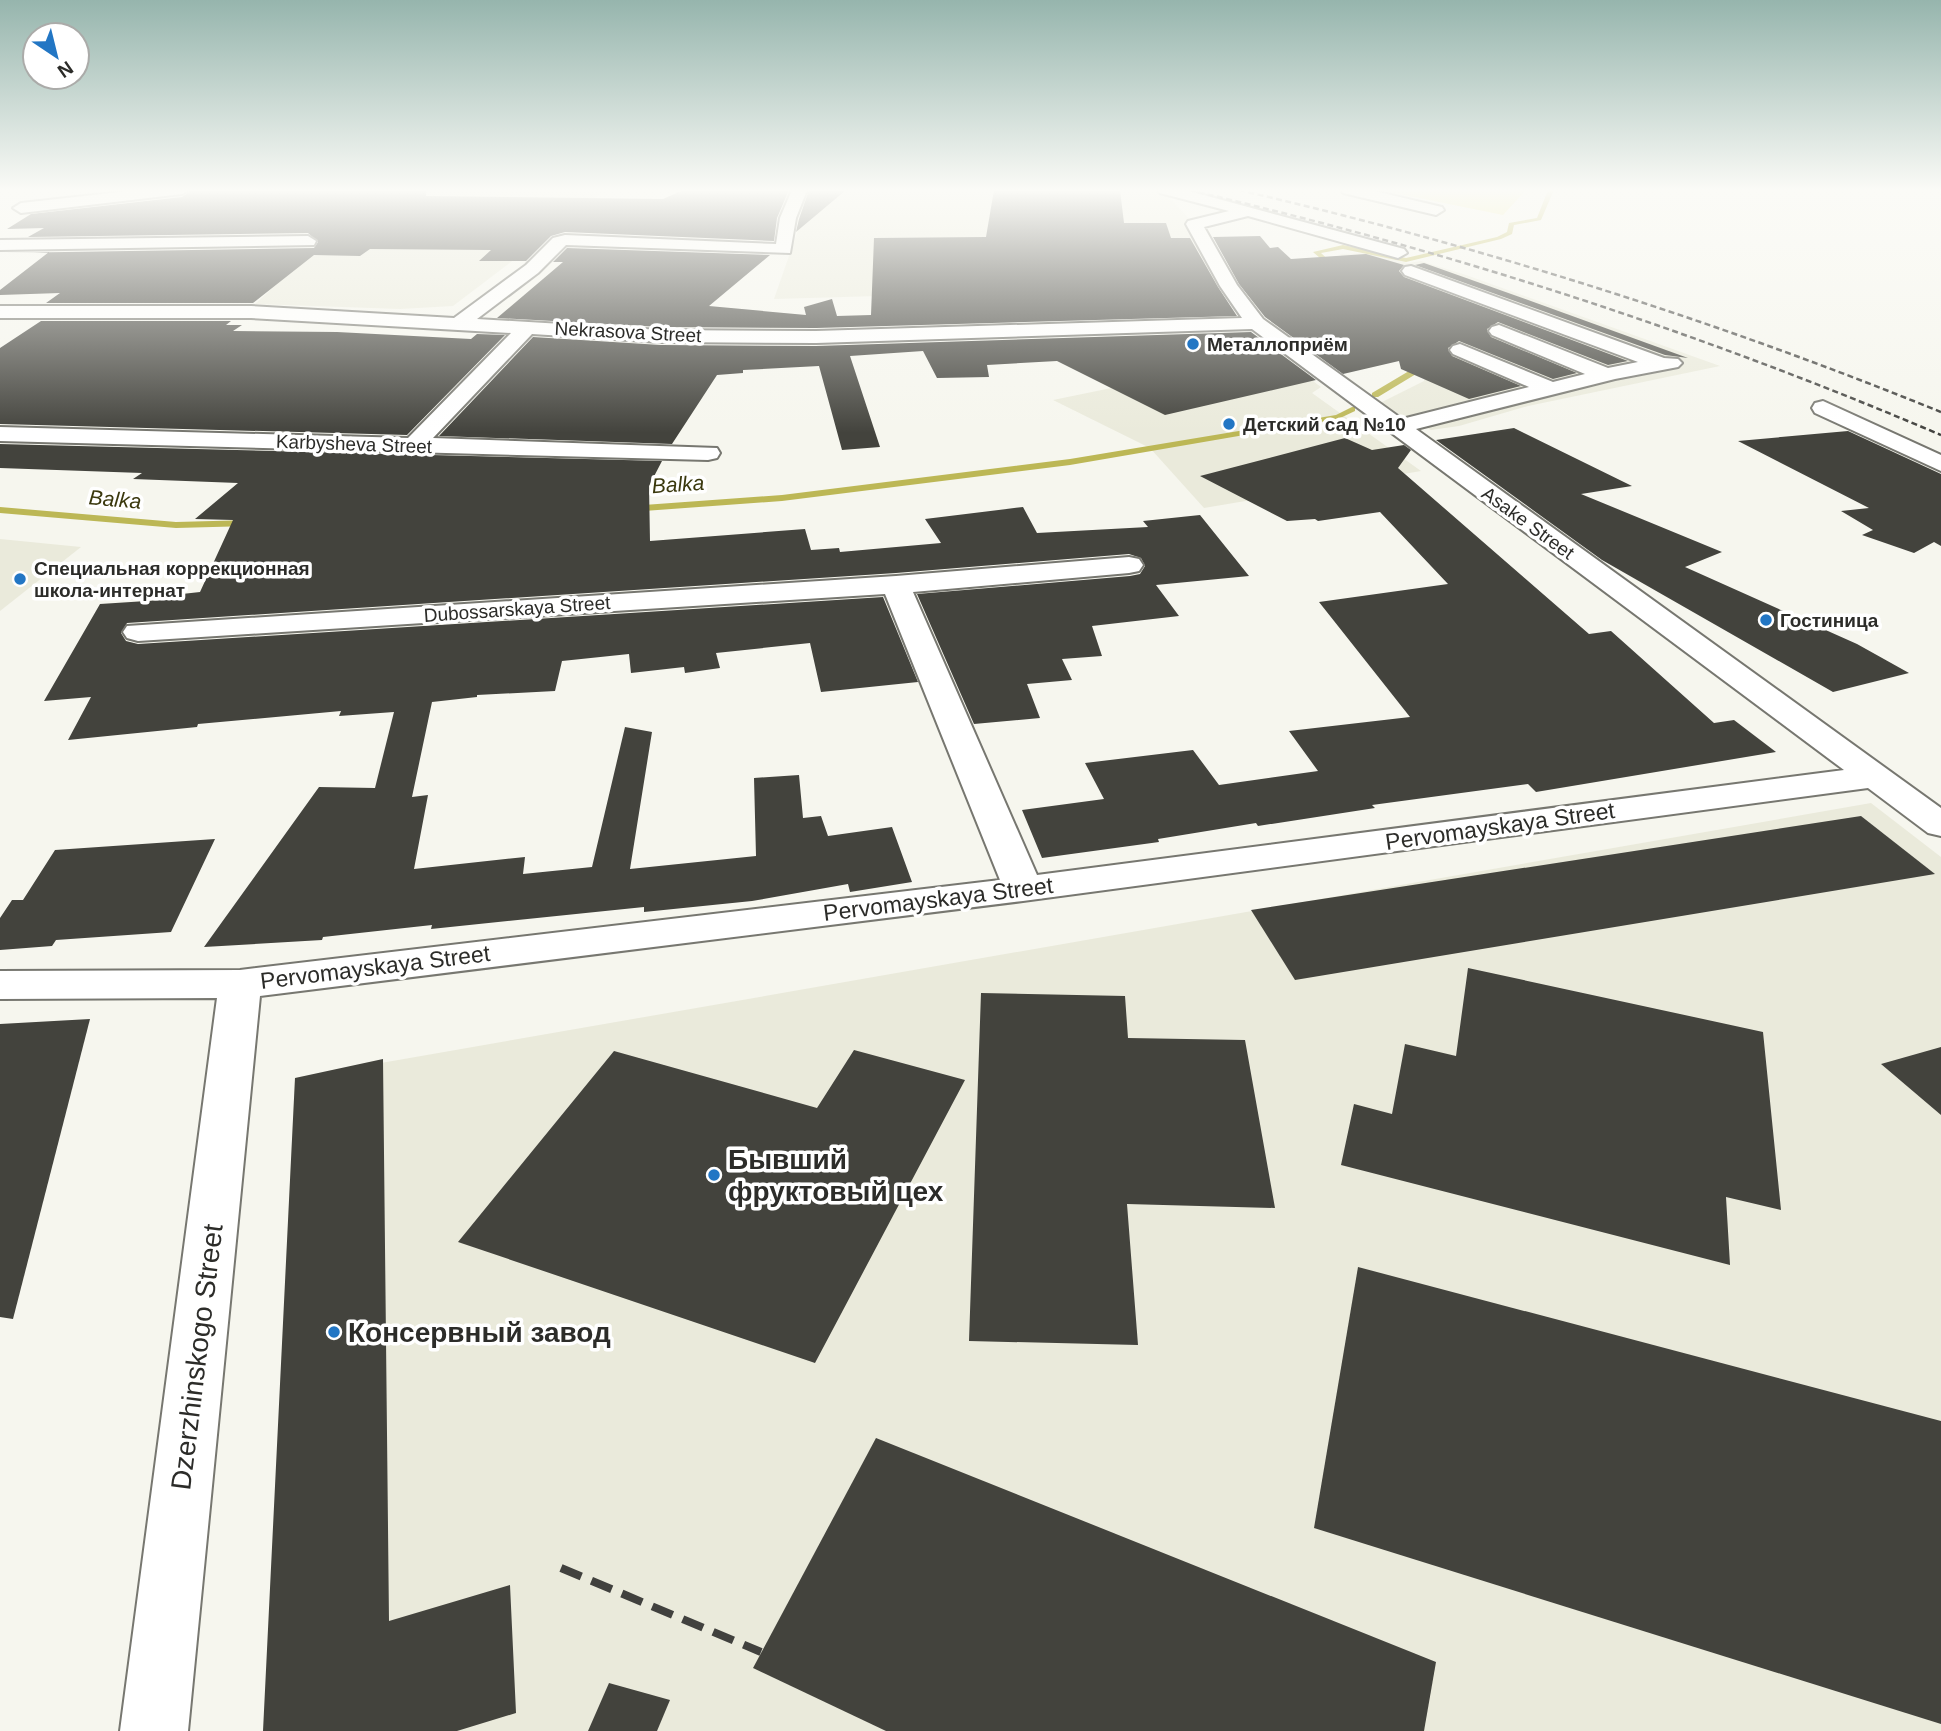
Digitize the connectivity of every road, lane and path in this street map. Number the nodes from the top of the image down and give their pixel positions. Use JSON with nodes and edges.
{"nodes":[{"id":1,"x":530,"y":271,"type":"edge"},
{"id":2,"x":1220,"y":271,"type":"edge"},
{"id":3,"x":1411,"y":271,"type":"dead end"},
{"id":4,"x":0,"y":312,"type":"edge"},
{"id":5,"x":460,"y":323,"type":"junction"},
{"id":6,"x":1256,"y":323,"type":"junction"},
{"id":7,"x":1480,"y":323,"type":"dead end"},
{"id":8,"x":528,"y":327,"type":"junction"},
{"id":9,"x":1460,"y":350,"type":"dead end"},
{"id":10,"x":1607,"y":374,"type":"junction"},
{"id":11,"x":1549,"y":388,"type":"junction"},
{"id":12,"x":1823,"y":408,"type":"dead end"},
{"id":13,"x":1397,"y":427,"type":"junction"},
{"id":14,"x":0,"y":434,"type":"edge"},
{"id":15,"x":413,"y":446,"type":"junction"},
{"id":16,"x":708,"y":453,"type":"dead end"},
{"id":17,"x":1941,"y":464,"type":"edge"},
{"id":18,"x":1129,"y":565,"type":"dead end"},
{"id":19,"x":896,"y":585,"type":"junction"},
{"id":20,"x":138,"y":632,"type":"dead end"},
{"id":21,"x":1872,"y":777,"type":"junction"},
{"id":22,"x":1941,"y":825,"type":"edge"},
{"id":23,"x":1023,"y":889,"type":"junction"},
{"id":24,"x":240,"y":984,"type":"junction"},
{"id":25,"x":0,"y":985,"type":"edge"},
{"id":26,"x":154,"y":1731,"type":"edge"}],
"edges":[{"from":1,"to":5,"type":"street"},
{"from":2,"to":6,"type":"street","name":"Asake Street"},
{"from":3,"to":10,"type":"street"},
{"from":4,"to":5,"type":"street","name":"Nekrasova Street"},
{"from":5,"to":8,"type":"street","name":"Nekrasova Street"},
{"from":6,"to":8,"type":"street","name":"Nekrasova Street"},
{"from":6,"to":13,"type":"street","name":"Asake Street"},
{"from":7,"to":10,"type":"street"},
{"from":8,"to":15,"type":"street"},
{"from":9,"to":11,"type":"street"},
{"from":10,"to":11,"type":"street"},
{"from":11,"to":13,"type":"street"},
{"from":12,"to":17,"type":"street"},
{"from":13,"to":21,"type":"street","name":"Asake Street"},
{"from":14,"to":15,"type":"street","name":"Karbysheva Street"},
{"from":15,"to":16,"type":"street","name":"Karbysheva Street"},
{"from":18,"to":19,"type":"street","name":"Dubossarskaya Street"},
{"from":19,"to":20,"type":"street","name":"Dubossarskaya Street"},
{"from":19,"to":23,"type":"street"},
{"from":21,"to":22,"type":"street","name":"Asake Street"},
{"from":21,"to":23,"type":"street","name":"Pervomayskaya Street"},
{"from":23,"to":24,"type":"street","name":"Pervomayskaya Street"},
{"from":24,"to":25,"type":"street","name":"Pervomayskaya Street"},
{"from":24,"to":26,"type":"street","name":"Dzerzhinskogo Street"}]}
